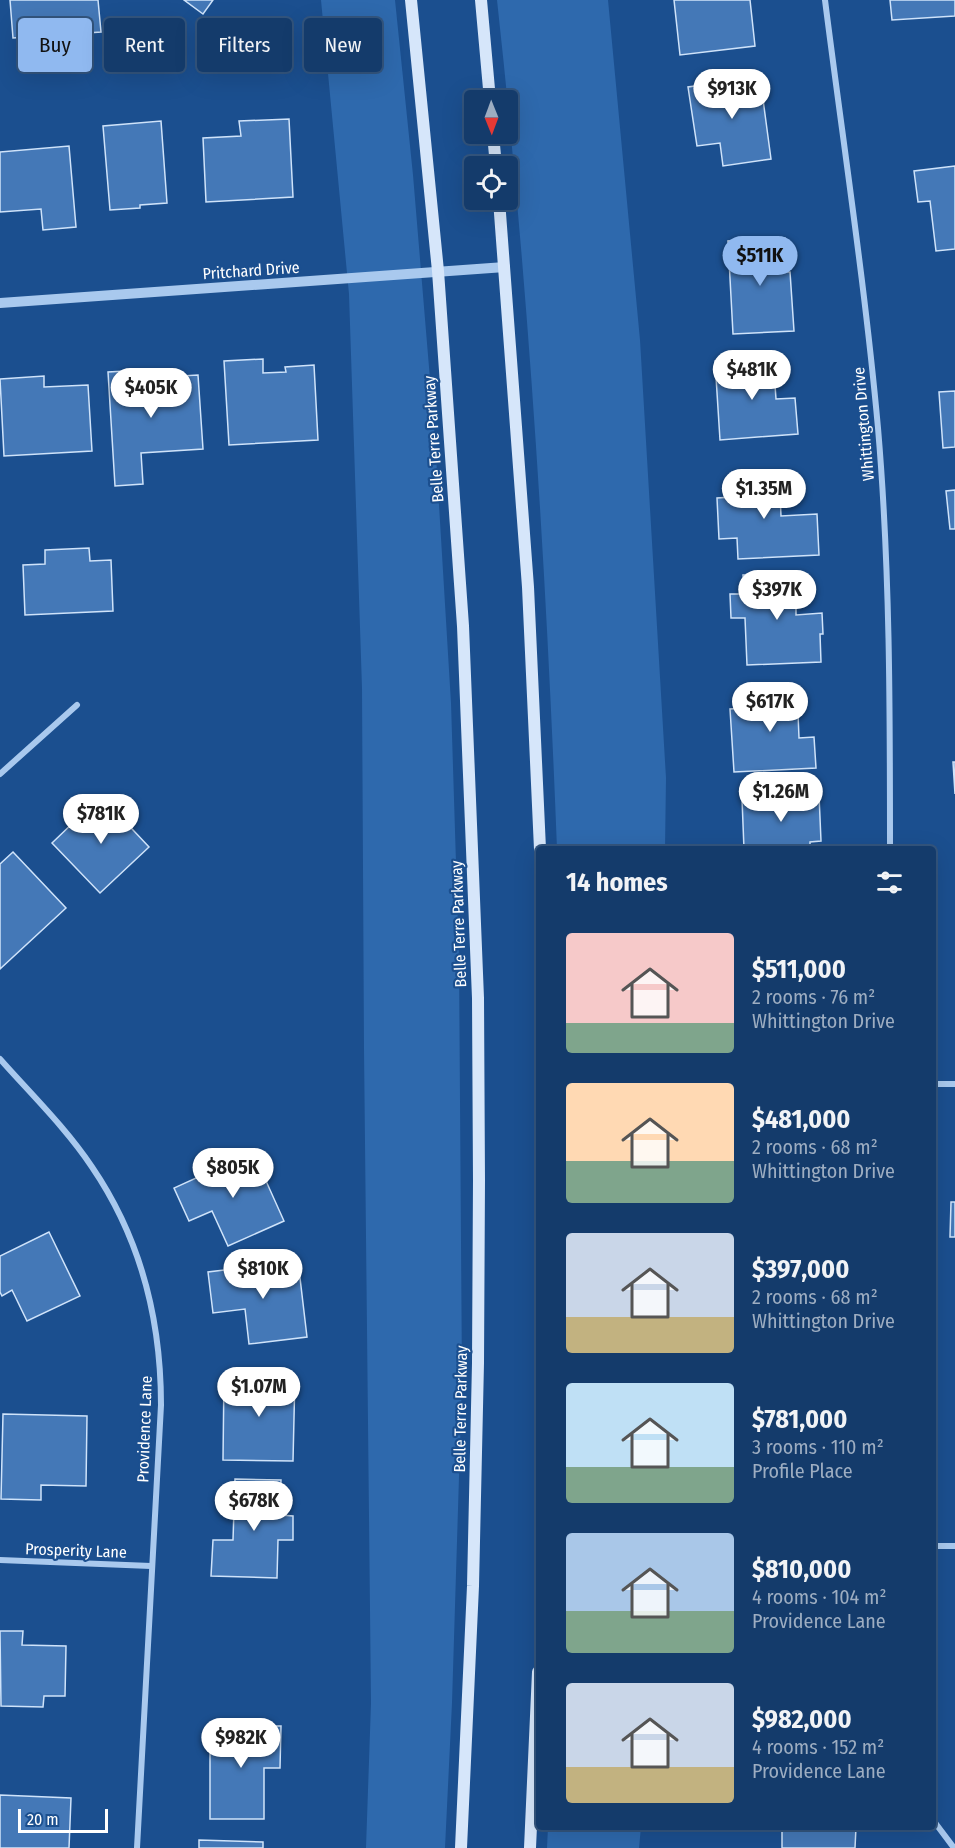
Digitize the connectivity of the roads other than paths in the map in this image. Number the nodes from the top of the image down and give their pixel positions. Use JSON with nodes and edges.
{"nodes":[{"id":1,"x":411,"y":0,"type":"edge"},
{"id":2,"x":481,"y":0,"type":"edge"},
{"id":3,"x":825,"y":0,"type":"edge"},
{"id":4,"x":489,"y":90,"type":"edge"},
{"id":5,"x":500,"y":210,"type":"edge"},
{"id":6,"x":505,"y":267,"type":"junction"},
{"id":7,"x":438,"y":271,"type":"junction"},
{"id":8,"x":0,"y":303,"type":"edge"},
{"id":9,"x":76,"y":705,"type":"dead end"},
{"id":10,"x":0,"y":774,"type":"edge"},
{"id":11,"x":540,"y":846,"type":"edge"},
{"id":12,"x":890,"y":846,"type":"edge"},
{"id":13,"x":0,"y":1059,"type":"edge"},
{"id":14,"x":936,"y":1084,"type":"edge"},
{"id":15,"x":955,"y":1084,"type":"edge"},
{"id":16,"x":936,"y":1546,"type":"edge"},
{"id":17,"x":955,"y":1546,"type":"edge"},
{"id":18,"x":0,"y":1560,"type":"edge"},
{"id":19,"x":151,"y":1566,"type":"junction"},
{"id":20,"x":536,"y":1716,"type":"edge"},
{"id":21,"x":936,"y":1824,"type":"edge"},
{"id":22,"x":137,"y":1848,"type":"edge"},
{"id":23,"x":461,"y":1848,"type":"edge"},
{"id":24,"x":530,"y":1848,"type":"edge"},
{"id":25,"x":954,"y":1848,"type":"edge"}],
"edges":[{"from":1,"to":7,"type":"main road","name":"Belle Terre Parkway"},
{"from":2,"to":4,"type":"main road"},
{"from":3,"to":12,"type":"street","name":"Whittington Drive"},
{"from":5,"to":6,"type":"main road"},
{"from":6,"to":7,"type":"street","name":"Pritchard Drive"},
{"from":6,"to":11,"type":"main road"},
{"from":7,"to":8,"type":"street","name":"Pritchard Drive"},
{"from":7,"to":23,"type":"main road","name":"Belle Terre Parkway"},
{"from":9,"to":10,"type":"street"},
{"from":13,"to":19,"type":"street","name":"Providence Lane"},
{"from":14,"to":15,"type":"street"},
{"from":16,"to":17,"type":"street"},
{"from":18,"to":19,"type":"street","name":"Prosperity Lane"},
{"from":19,"to":22,"type":"street","name":"Providence Lane"},
{"from":20,"to":24,"type":"main road"},
{"from":21,"to":25,"type":"street"}]}
